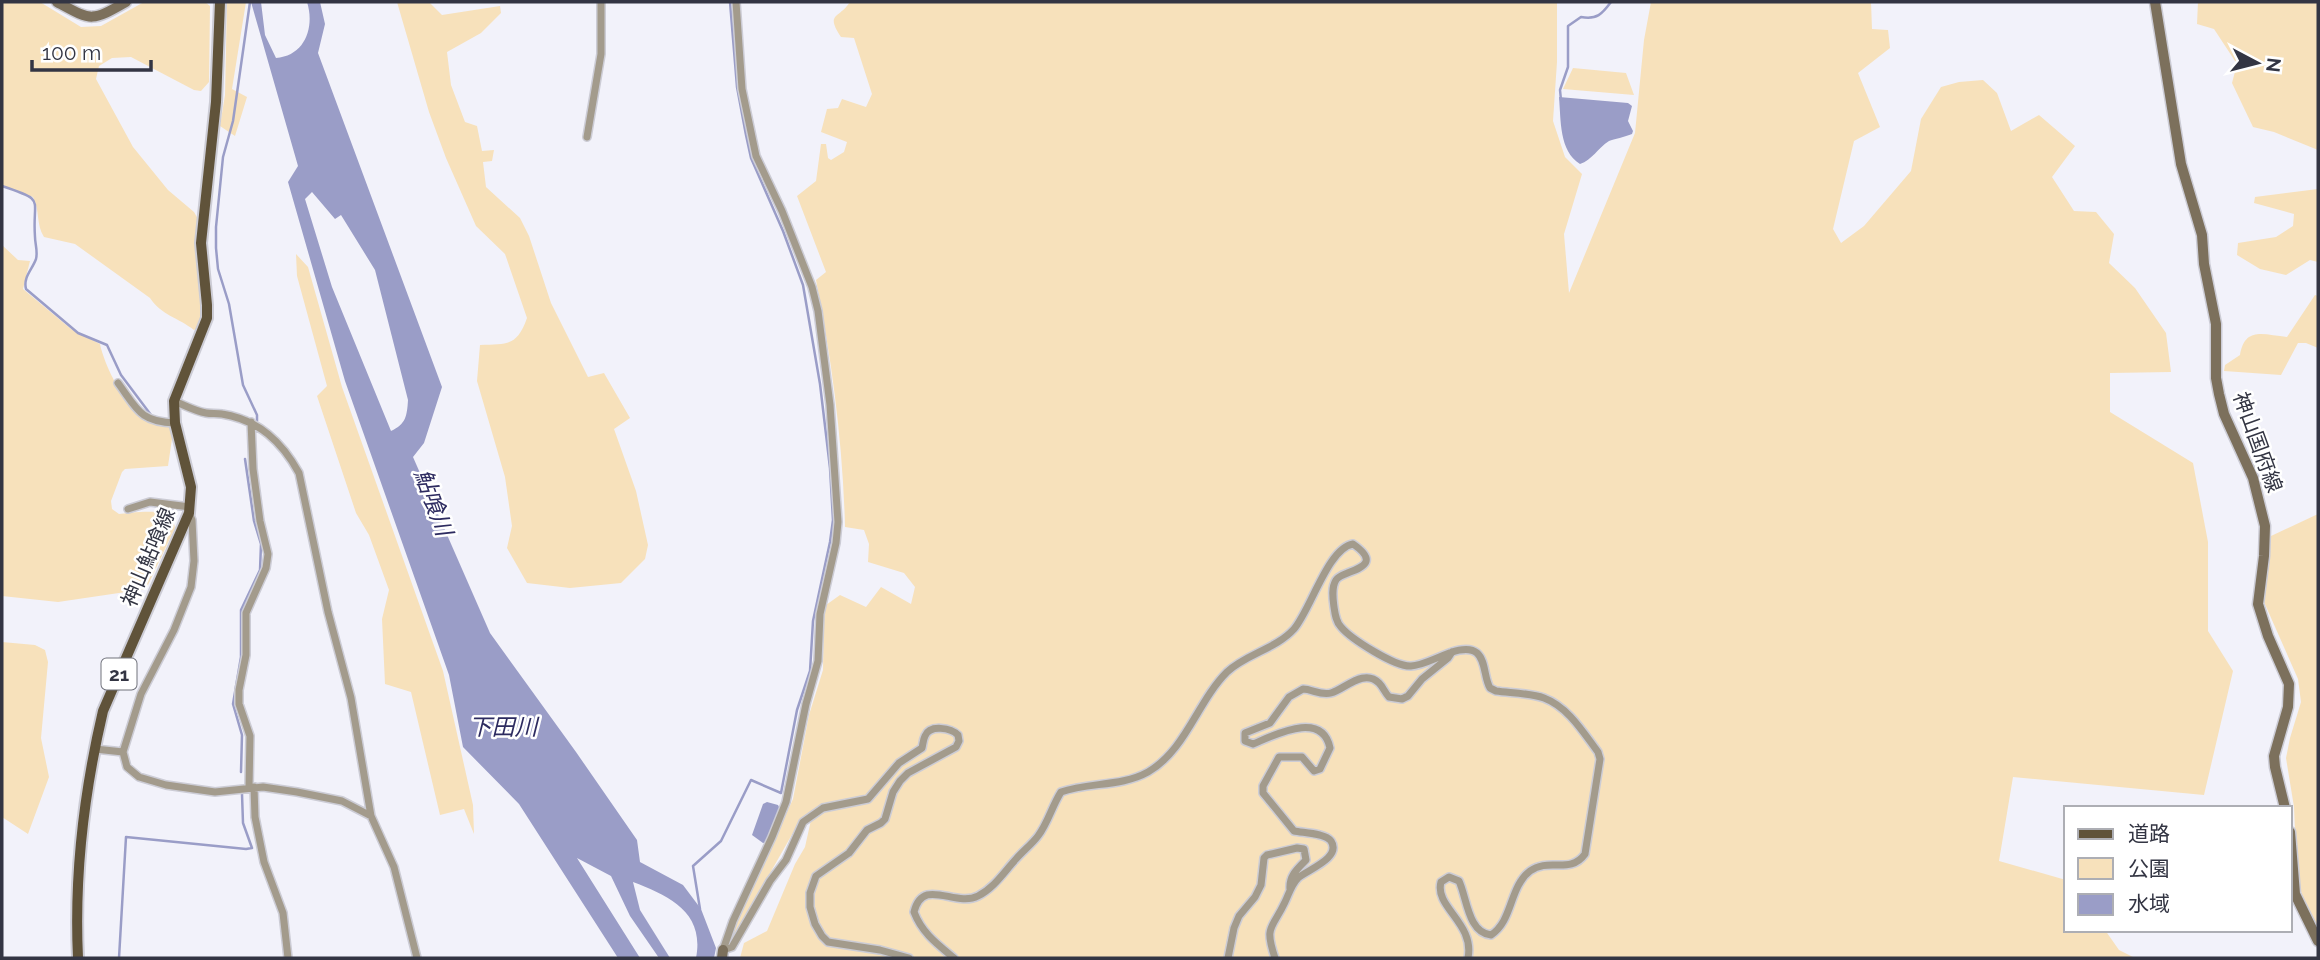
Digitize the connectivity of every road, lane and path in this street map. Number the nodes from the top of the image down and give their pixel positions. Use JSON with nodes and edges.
{"nodes":[{"id":1,"x":57,"y":2,"type":"edge"},
{"id":2,"x":126,"y":2,"type":"edge"},
{"id":3,"x":219,"y":2,"type":"edge"},
{"id":4,"x":601,"y":2,"type":"edge"},
{"id":5,"x":736,"y":2,"type":"edge"},
{"id":6,"x":2155,"y":2,"type":"edge"},
{"id":7,"x":587,"y":137,"type":"dead end"},
{"id":8,"x":118,"y":383,"type":"dead end"},
{"id":9,"x":174,"y":401,"type":"junction"},
{"id":10,"x":251,"y":422,"type":"junction"},
{"id":11,"x":175,"y":423,"type":"junction"},
{"id":12,"x":128,"y":509,"type":"dead end"},
{"id":13,"x":190,"y":510,"type":"junction"},
{"id":14,"x":1453,"y":652,"type":"junction"},
{"id":15,"x":94,"y":749,"type":"junction"},
{"id":16,"x":123,"y":752,"type":"junction"},
{"id":17,"x":251,"y":788,"type":"junction"},
{"id":18,"x":2285,"y":806,"type":"edge"},
{"id":19,"x":371,"y":816,"type":"junction"},
{"id":20,"x":2292,"y":888,"type":"edge"},
{"id":21,"x":1290,"y":890,"type":"junction"},
{"id":22,"x":2318,"y":941,"type":"edge"},
{"id":23,"x":723,"y":954,"type":"edge"},
{"id":24,"x":78,"y":958,"type":"edge"},
{"id":25,"x":288,"y":958,"type":"edge"},
{"id":26,"x":417,"y":958,"type":"edge"},
{"id":27,"x":909,"y":958,"type":"edge"},
{"id":28,"x":954,"y":958,"type":"edge"},
{"id":29,"x":1228,"y":958,"type":"edge"},
{"id":30,"x":1275,"y":958,"type":"edge"},
{"id":31,"x":1468,"y":958,"type":"edge"}],
"edges":[{"from":1,"to":2,"type":"main road"},
{"from":3,"to":9,"type":"main road","name":"神山鮎喰線","number":"21"},
{"from":4,"to":7,"type":"street"},
{"from":5,"to":23,"type":"street"},
{"from":6,"to":18,"type":"main road","name":"神山国府線"},
{"from":8,"to":11,"type":"street"},
{"from":9,"to":10,"type":"street"},
{"from":9,"to":11,"type":"main road","name":"神山鮎喰線","number":"21"},
{"from":10,"to":17,"type":"street"},
{"from":10,"to":19,"type":"street"},
{"from":11,"to":13,"type":"main road","name":"神山鮎喰線","number":"21"},
{"from":12,"to":13,"type":"street"},
{"from":13,"to":15,"type":"main road","name":"神山鮎喰線","number":"21"},
{"from":13,"to":16,"type":"street"},
{"from":14,"to":21,"type":"street"},
{"from":14,"to":28,"type":"street"},
{"from":14,"to":31,"type":"street"},
{"from":15,"to":16,"type":"street"},
{"from":15,"to":24,"type":"main road","name":"神山鮎喰線","number":"21"},
{"from":16,"to":17,"type":"street"},
{"from":17,"to":19,"type":"street"},
{"from":17,"to":25,"type":"street"},
{"from":19,"to":26,"type":"street"},
{"from":20,"to":22,"type":"main road"},
{"from":21,"to":29,"type":"street"},
{"from":21,"to":30,"type":"street"},
{"from":23,"to":27,"type":"street"}]}
